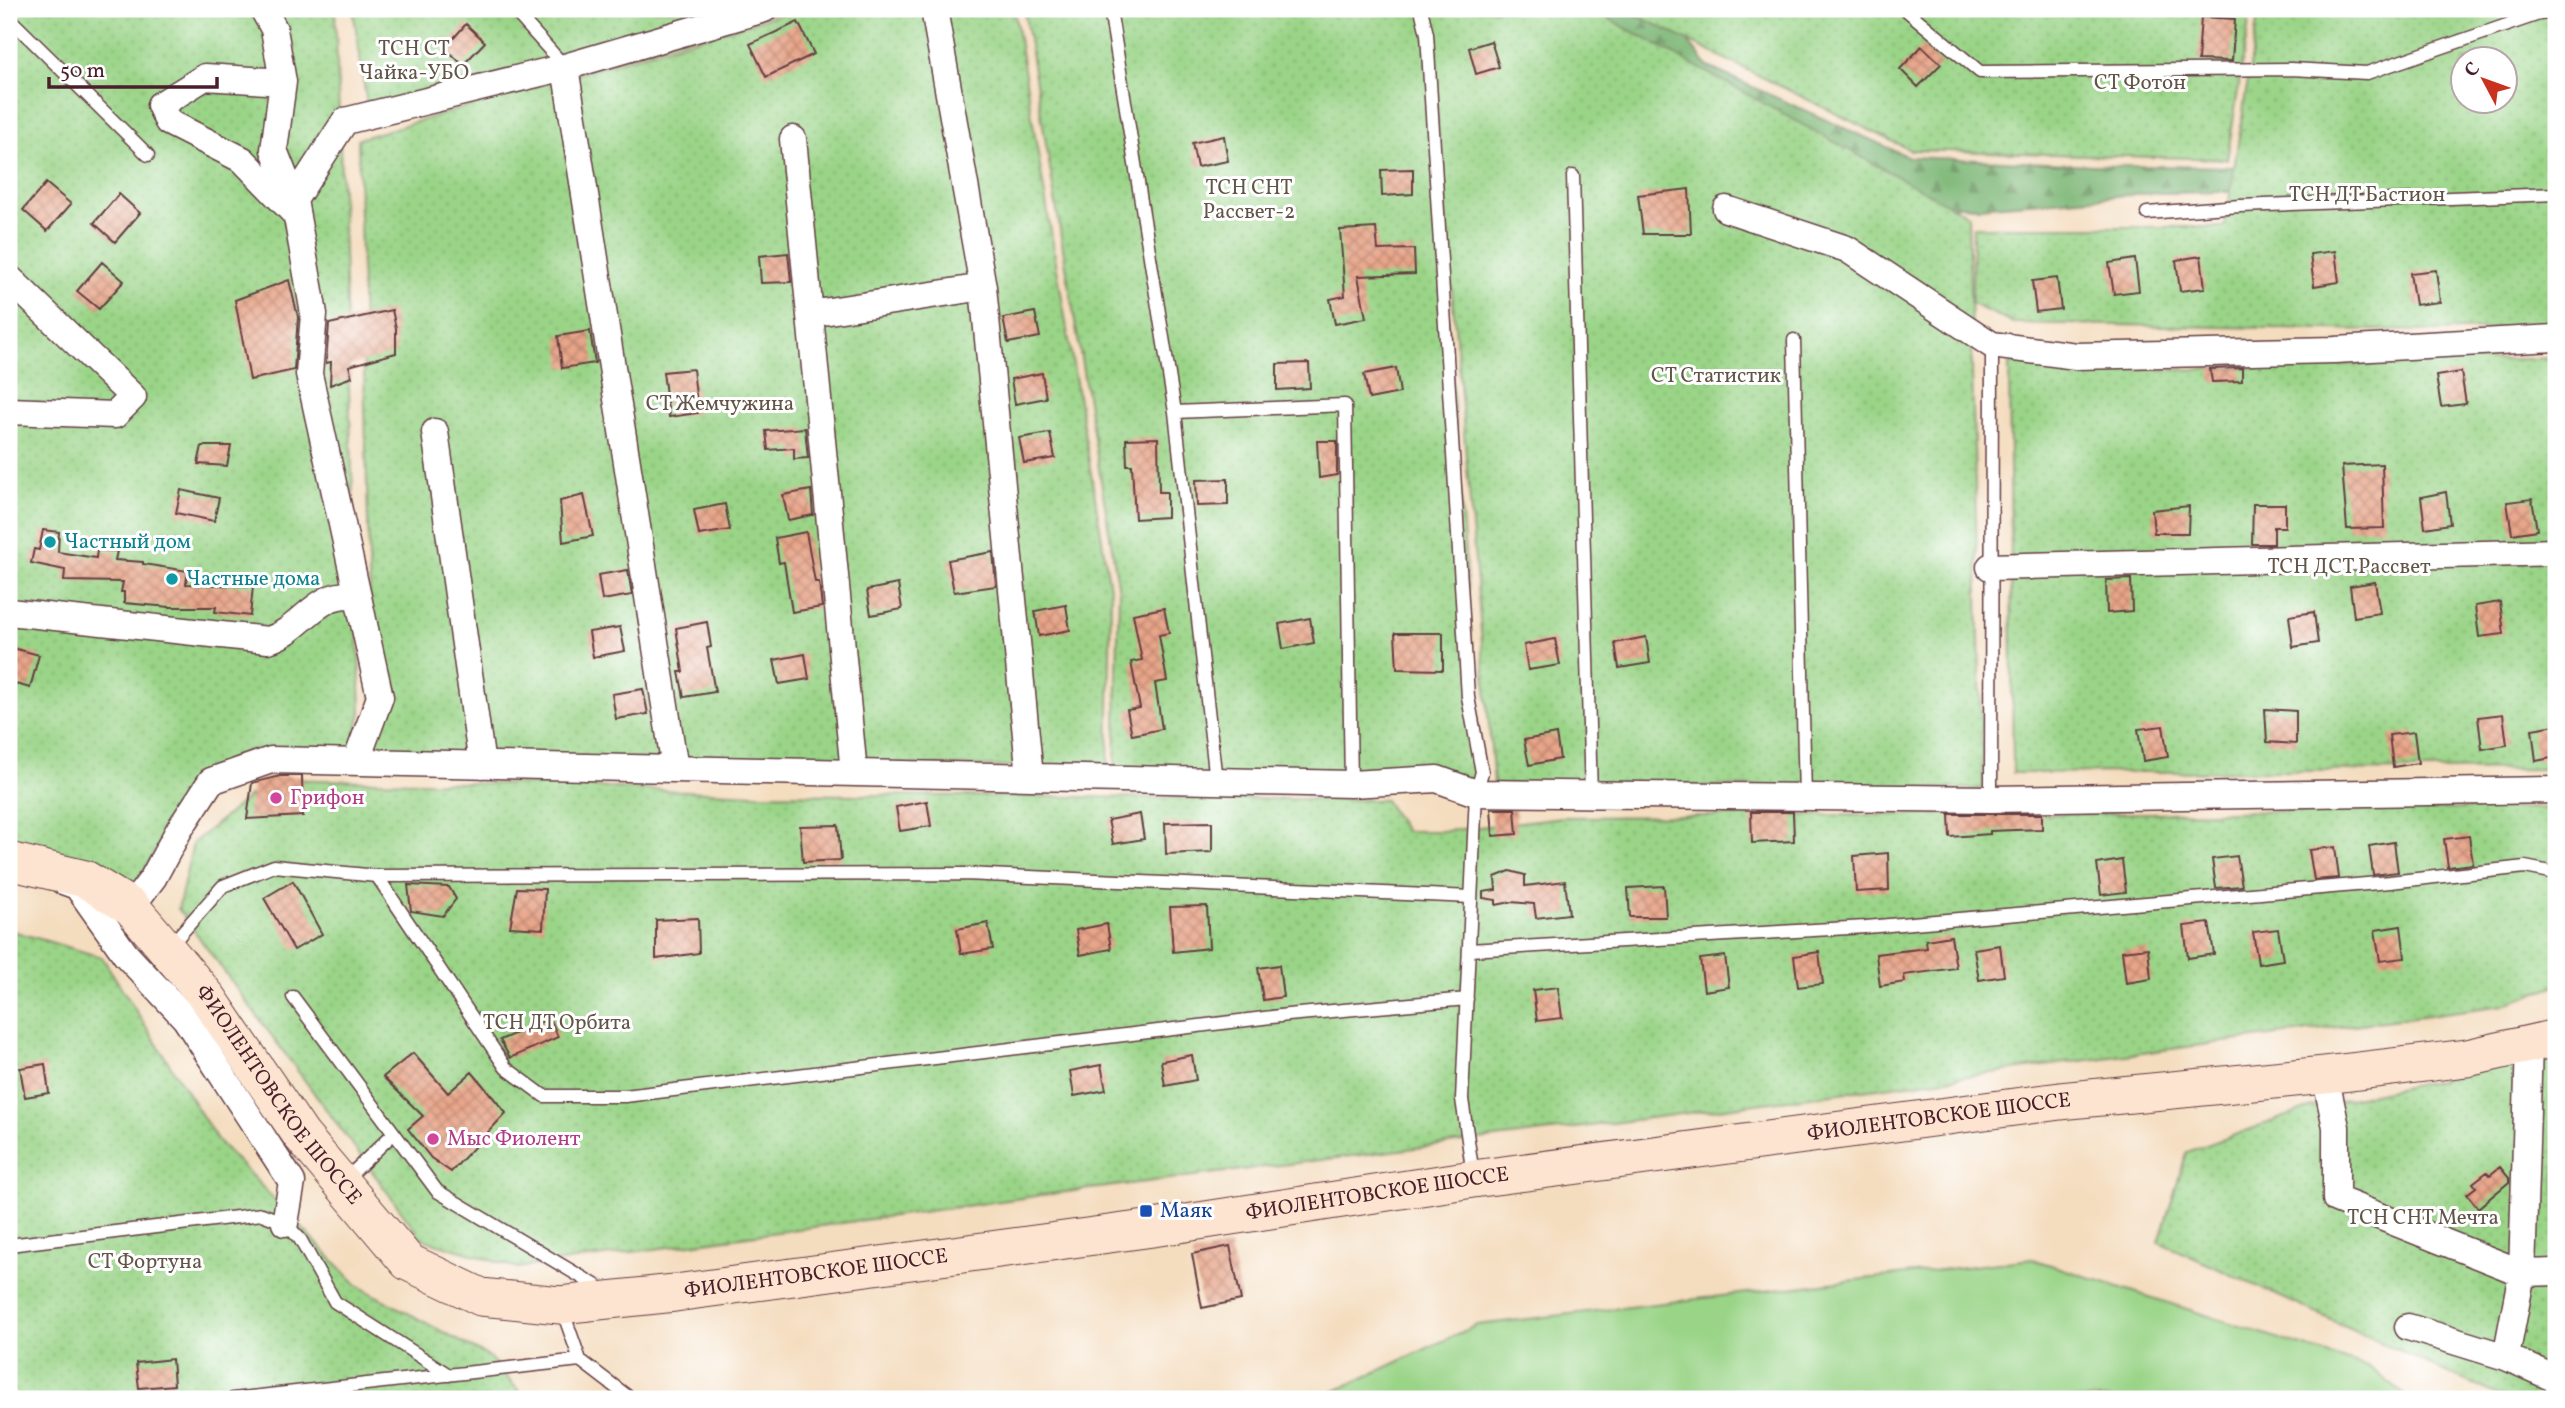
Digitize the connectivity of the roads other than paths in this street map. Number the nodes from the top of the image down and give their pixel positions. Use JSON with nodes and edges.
{"nodes":[{"id":1,"x":263,"y":9,"type":"edge"},
{"id":2,"x":513,"y":9,"type":"edge"},
{"id":3,"x":934,"y":9,"type":"edge"},
{"id":4,"x":1110,"y":9,"type":"edge"},
{"id":5,"x":1421,"y":9,"type":"edge"},
{"id":6,"x":1905,"y":9,"type":"edge"},
{"id":7,"x":748,"y":11,"type":"edge"},
{"id":8,"x":2556,"y":12,"type":"edge"},
{"id":9,"x":9,"y":18,"type":"edge"},
{"id":10,"x":565,"y":67,"type":"junction"},
{"id":11,"x":283,"y":82,"type":"junction"},
{"id":12,"x":793,"y":139,"type":"dead end"},
{"id":13,"x":148,"y":155,"type":"dead end"},
{"id":14,"x":1573,"y":176,"type":"dead end"},
{"id":15,"x":2556,"y":194,"type":"edge"},
{"id":16,"x":295,"y":208,"type":"junction"},
{"id":17,"x":1726,"y":209,"type":"dead end"},
{"id":18,"x":2147,"y":213,"type":"dead end"},
{"id":19,"x":9,"y":278,"type":"edge"},
{"id":20,"x":982,"y":287,"type":"junction"},
{"id":21,"x":810,"y":314,"type":"junction"},
{"id":22,"x":2556,"y":338,"type":"edge"},
{"id":23,"x":1794,"y":340,"type":"dead end"},
{"id":24,"x":1992,"y":345,"type":"junction"},
{"id":25,"x":9,"y":411,"type":"edge"},
{"id":26,"x":1175,"y":411,"type":"junction"},
{"id":27,"x":435,"y":432,"type":"dead end"},
{"id":28,"x":2556,"y":552,"type":"edge"},
{"id":29,"x":1990,"y":567,"type":"junction"},
{"id":30,"x":358,"y":596,"type":"junction"},
{"id":31,"x":9,"y":612,"type":"edge"},
{"id":32,"x":356,"y":762,"type":"junction"},
{"id":33,"x":482,"y":765,"type":"junction"},
{"id":34,"x":675,"y":769,"type":"junction"},
{"id":35,"x":854,"y":774,"type":"junction"},
{"id":36,"x":1030,"y":777,"type":"junction"},
{"id":37,"x":1216,"y":781,"type":"junction"},
{"id":38,"x":1351,"y":784,"type":"junction"},
{"id":39,"x":2556,"y":790,"type":"edge"},
{"id":40,"x":1476,"y":793,"type":"junction"},
{"id":41,"x":1591,"y":796,"type":"junction"},
{"id":42,"x":1805,"y":797,"type":"junction"},
{"id":43,"x":1991,"y":799,"type":"junction"},
{"id":44,"x":9,"y":862,"type":"edge"},
{"id":45,"x":2556,"y":873,"type":"edge"},
{"id":46,"x":377,"y":876,"type":"junction"},
{"id":47,"x":1471,"y":897,"type":"junction"},
{"id":48,"x":131,"y":907,"type":"junction"},
{"id":49,"x":170,"y":947,"type":"dead end"},
{"id":50,"x":1469,"y":950,"type":"junction"},
{"id":51,"x":293,"y":997,"type":"dead end"},
{"id":52,"x":1467,"y":999,"type":"junction"},
{"id":53,"x":2542,"y":1041,"type":"edge"},
{"id":54,"x":2325,"y":1075,"type":"junction"},
{"id":55,"x":394,"y":1133,"type":"junction"},
{"id":56,"x":1473,"y":1179,"type":"junction"},
{"id":57,"x":342,"y":1183,"type":"junction"},
{"id":58,"x":285,"y":1223,"type":"junction"},
{"id":59,"x":9,"y":1245,"type":"edge"},
{"id":60,"x":2556,"y":1272,"type":"edge"},
{"id":61,"x":2522,"y":1273,"type":"junction"},
{"id":62,"x":618,"y":1299,"type":"junction"},
{"id":63,"x":560,"y":1305,"type":"junction"},
{"id":64,"x":2409,"y":1326,"type":"dead end"},
{"id":65,"x":2506,"y":1357,"type":"junction"},
{"id":66,"x":580,"y":1360,"type":"junction"},
{"id":67,"x":449,"y":1375,"type":"junction"},
{"id":68,"x":2556,"y":1379,"type":"edge"},
{"id":69,"x":233,"y":1399,"type":"edge"},
{"id":70,"x":631,"y":1399,"type":"edge"}],
"edges":[{"from":1,"to":11,"type":"street"},
{"from":2,"to":10,"type":"lane"},
{"from":3,"to":20,"type":"street"},
{"from":4,"to":26,"type":"lane"},
{"from":5,"to":40,"type":"lane"},
{"from":6,"to":8,"type":"lane"},
{"from":7,"to":10,"type":"street"},
{"from":9,"to":13,"type":"lane"},
{"from":10,"to":16,"type":"street"},
{"from":10,"to":34,"type":"street"},
{"from":11,"to":16,"type":"street"},
{"from":11,"to":16,"type":"street"},
{"from":12,"to":21,"type":"street"},
{"from":14,"to":41,"type":"lane"},
{"from":15,"to":18,"type":"lane"},
{"from":16,"to":30,"type":"street"},
{"from":17,"to":24,"type":"street"},
{"from":19,"to":25,"type":"street"},
{"from":20,"to":21,"type":"street"},
{"from":20,"to":36,"type":"street"},
{"from":21,"to":35,"type":"street"},
{"from":22,"to":24,"type":"street"},
{"from":23,"to":42,"type":"lane"},
{"from":24,"to":29,"type":"lane"},
{"from":26,"to":37,"type":"lane"},
{"from":26,"to":38,"type":"lane"},
{"from":27,"to":33,"type":"street"},
{"from":28,"to":29,"type":"street"},
{"from":29,"to":43,"type":"lane"},
{"from":30,"to":31,"type":"street"},
{"from":30,"to":32,"type":"street"},
{"from":32,"to":33,"type":"street"},
{"from":32,"to":48,"type":"street"},
{"from":33,"to":34,"type":"street"},
{"from":34,"to":35,"type":"street"},
{"from":35,"to":36,"type":"street"},
{"from":36,"to":37,"type":"street"},
{"from":37,"to":38,"type":"street"},
{"from":38,"to":40,"type":"street"},
{"from":39,"to":43,"type":"street"},
{"from":40,"to":41,"type":"street"},
{"from":40,"to":47,"type":"lane"},
{"from":41,"to":42,"type":"street"},
{"from":42,"to":43,"type":"street"},
{"from":44,"to":48,"type":"main road","name":"ФИОЛЕНТОВСКОЕ ШОССЕ"},
{"from":44,"to":58,"type":"street"},
{"from":45,"to":50,"type":"lane"},
{"from":46,"to":47,"type":"lane"},
{"from":46,"to":49,"type":"lane"},
{"from":46,"to":52,"type":"lane"},
{"from":47,"to":50,"type":"lane"},
{"from":48,"to":57,"type":"main road","name":"ФИОЛЕНТОВСКОЕ ШОССЕ"},
{"from":50,"to":52,"type":"lane"},
{"from":51,"to":55,"type":"lane"},
{"from":52,"to":56,"type":"lane"},
{"from":53,"to":54,"type":"main road","name":"ФИОЛЕНТОВСКОЕ ШОССЕ"},
{"from":53,"to":61,"type":"street"},
{"from":54,"to":56,"type":"main road","name":"ФИОЛЕНТОВСКОЕ ШОССЕ"},
{"from":54,"to":61,"type":"street"},
{"from":55,"to":57,"type":"lane"},
{"from":55,"to":62,"type":"lane"},
{"from":56,"to":62,"type":"main road","name":"ФИОЛЕНТОВСКОЕ ШОССЕ"},
{"from":57,"to":63,"type":"main road","name":"ФИОЛЕНТОВСКОЕ ШОССЕ"},
{"from":58,"to":59,"type":"lane"},
{"from":58,"to":67,"type":"lane"},
{"from":60,"to":61,"type":"street"},
{"from":61,"to":65,"type":"street"},
{"from":62,"to":63,"type":"main road","name":"ФИОЛЕНТОВСКОЕ ШОССЕ"},
{"from":63,"to":66,"type":"lane"},
{"from":64,"to":65,"type":"street"},
{"from":65,"to":68,"type":"street"},
{"from":66,"to":67,"type":"lane"},
{"from":66,"to":70,"type":"lane"},
{"from":67,"to":69,"type":"lane"}]}
